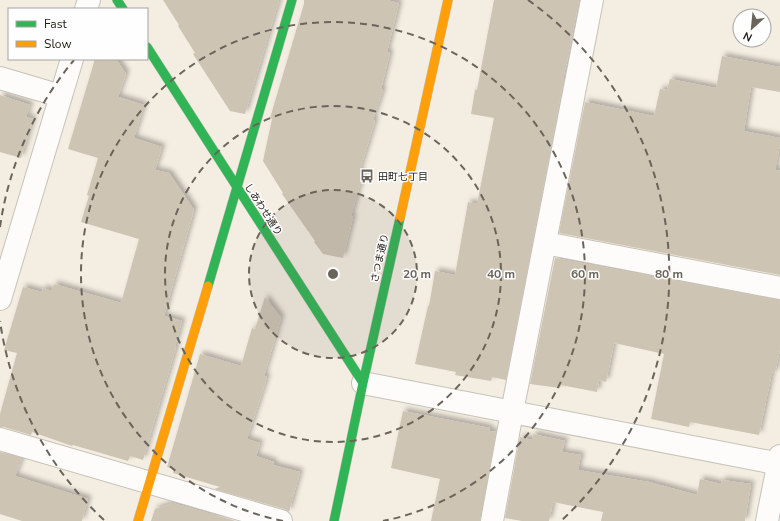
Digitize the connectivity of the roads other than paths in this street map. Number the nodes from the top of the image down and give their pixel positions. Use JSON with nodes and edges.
{"nodes":[{"id":1,"x":292,"y":0,"type":"edge"},
{"id":2,"x":448,"y":0,"type":"edge"},
{"id":3,"x":592,"y":0,"type":"edge"},
{"id":4,"x":148,"y":49,"type":"edge"},
{"id":5,"x":72,"y":60,"type":"edge"},
{"id":6,"x":0,"y":78,"type":"edge"},
{"id":7,"x":61,"y":96,"type":"junction"},
{"id":8,"x":237,"y":186,"type":"junction"},
{"id":9,"x":545,"y":243,"type":"junction"},
{"id":10,"x":780,"y":288,"type":"edge"},
{"id":11,"x":0,"y":299,"type":"edge"},
{"id":12,"x":363,"y":383,"type":"junction"},
{"id":13,"x":512,"y":412,"type":"junction"},
{"id":14,"x":0,"y":440,"type":"edge"},
{"id":15,"x":779,"y":461,"type":"edge"},
{"id":16,"x":150,"y":483,"type":"junction"},
{"id":17,"x":138,"y":521,"type":"edge"},
{"id":18,"x":281,"y":521,"type":"edge"},
{"id":19,"x":334,"y":521,"type":"edge"},
{"id":20,"x":492,"y":521,"type":"edge"},
{"id":21,"x":767,"y":521,"type":"edge"}],
"edges":[{"from":1,"to":8,"type":"street"},
{"from":2,"to":12,"type":"street","name":"さつま通り"},
{"from":3,"to":9,"type":"street"},
{"from":4,"to":8,"type":"street","name":"しあわせ通り"},
{"from":5,"to":7,"type":"street"},
{"from":6,"to":7,"type":"street"},
{"from":7,"to":11,"type":"street"},
{"from":8,"to":12,"type":"street","name":"しあわせ通り"},
{"from":8,"to":16,"type":"street"},
{"from":9,"to":10,"type":"street"},
{"from":9,"to":13,"type":"street"},
{"from":12,"to":13,"type":"street"},
{"from":12,"to":19,"type":"street","name":"さつま通り"},
{"from":13,"to":15,"type":"street"},
{"from":13,"to":20,"type":"street"},
{"from":14,"to":16,"type":"street"},
{"from":15,"to":21,"type":"street"},
{"from":16,"to":17,"type":"street"},
{"from":16,"to":18,"type":"street"}]}
